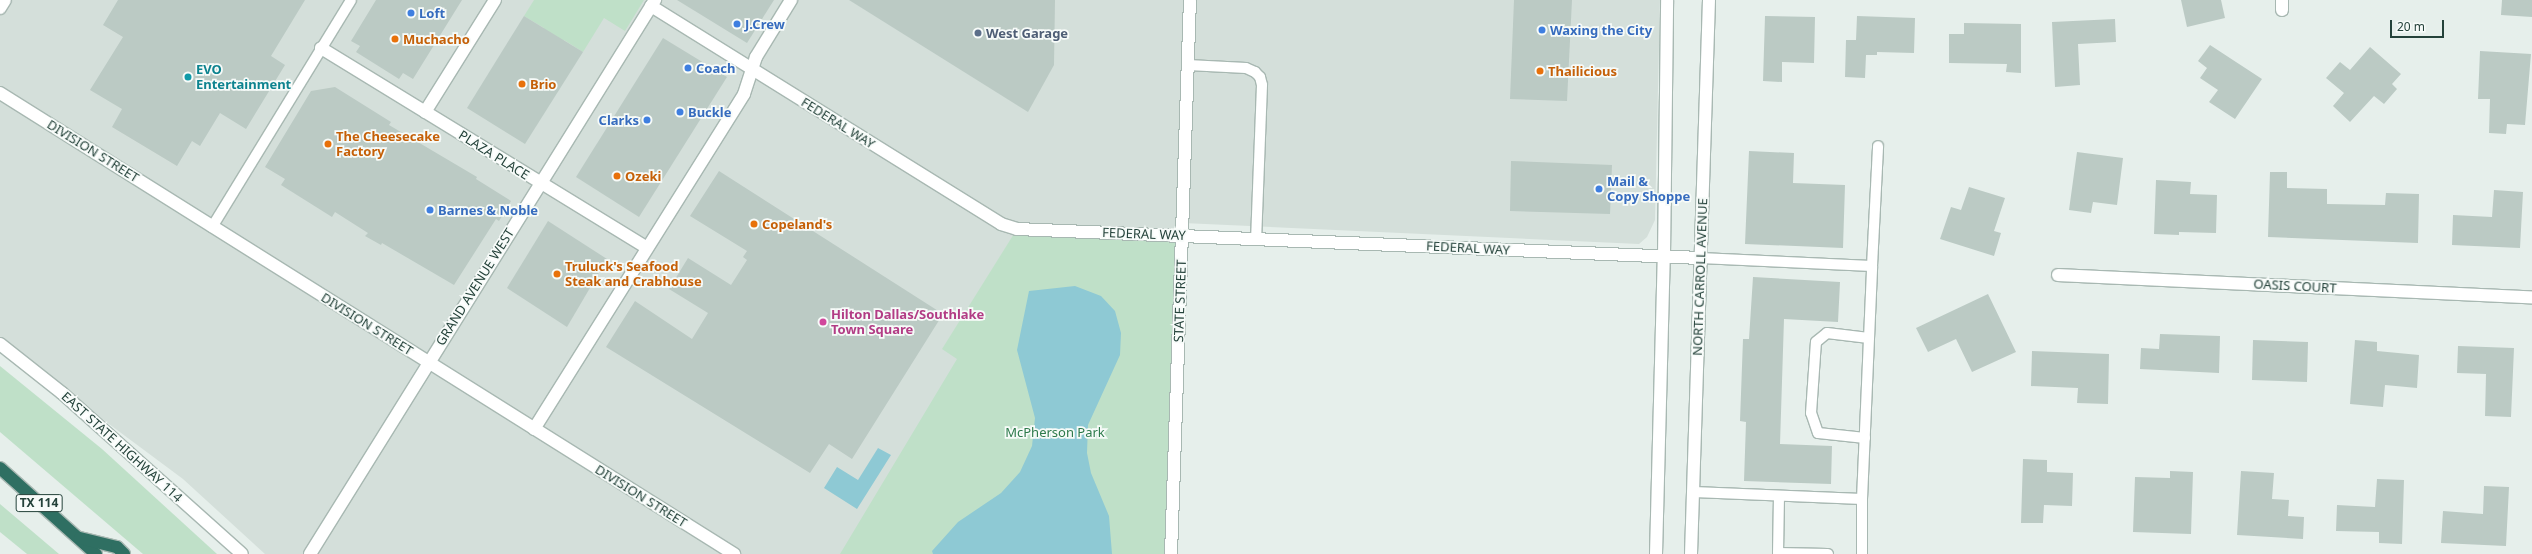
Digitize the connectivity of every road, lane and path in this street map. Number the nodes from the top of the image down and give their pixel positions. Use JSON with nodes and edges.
{"nodes":[{"id":1,"x":5,"y":0,"type":"edge"},
{"id":2,"x":351,"y":0,"type":"edge"},
{"id":3,"x":495,"y":0,"type":"edge"},
{"id":4,"x":791,"y":0,"type":"edge"},
{"id":5,"x":1190,"y":0,"type":"edge"},
{"id":6,"x":1667,"y":0,"type":"edge"},
{"id":7,"x":1708,"y":0,"type":"edge"},
{"id":8,"x":653,"y":3,"type":"edge"},
{"id":9,"x":0,"y":8,"type":"edge"},
{"id":10,"x":321,"y":48,"type":"junction"},
{"id":11,"x":1188,"y":65,"type":"junction"},
{"id":12,"x":752,"y":69,"type":"junction"},
{"id":13,"x":0,"y":93,"type":"edge"},
{"id":14,"x":425,"y":112,"type":"junction"},
{"id":15,"x":1878,"y":146,"type":"dead end"},
{"id":16,"x":540,"y":183,"type":"junction"},
{"id":17,"x":212,"y":226,"type":"junction"},
{"id":18,"x":1183,"y":235,"type":"junction"},
{"id":19,"x":1256,"y":238,"type":"junction"},
{"id":20,"x":647,"y":248,"type":"junction"},
{"id":21,"x":1664,"y":256,"type":"junction"},
{"id":22,"x":1700,"y":258,"type":"junction"},
{"id":23,"x":1872,"y":266,"type":"junction"},
{"id":24,"x":2058,"y":275,"type":"dead end"},
{"id":25,"x":2532,"y":296,"type":"edge"},
{"id":26,"x":1869,"y":338,"type":"junction"},
{"id":27,"x":0,"y":344,"type":"edge"},
{"id":28,"x":428,"y":362,"type":"junction"},
{"id":29,"x":534,"y":429,"type":"junction"},
{"id":30,"x":1865,"y":438,"type":"junction"},
{"id":31,"x":0,"y":468,"type":"edge"},
{"id":32,"x":1694,"y":492,"type":"junction"},
{"id":33,"x":1779,"y":496,"type":"junction"},
{"id":34,"x":1862,"y":499,"type":"junction"},
{"id":35,"x":78,"y":537,"type":"junction"},
{"id":36,"x":96,"y":554,"type":"edge"},
{"id":37,"x":124,"y":554,"type":"edge"},
{"id":38,"x":242,"y":554,"type":"edge"},
{"id":39,"x":310,"y":554,"type":"edge"},
{"id":40,"x":734,"y":554,"type":"edge"},
{"id":41,"x":1171,"y":554,"type":"edge"},
{"id":42,"x":1656,"y":554,"type":"edge"},
{"id":43,"x":1691,"y":554,"type":"edge"},
{"id":44,"x":1828,"y":554,"type":"edge"},
{"id":45,"x":1862,"y":554,"type":"edge"}],
"edges":[{"from":1,"to":9,"type":"street"},
{"from":2,"to":10,"type":"lane"},
{"from":3,"to":14,"type":"street"},
{"from":4,"to":12,"type":"street"},
{"from":5,"to":11,"type":"street","name":"STATE STREET"},
{"from":6,"to":21,"type":"street"},
{"from":7,"to":22,"type":"street","name":"NORTH CARROLL AVENUE"},
{"from":8,"to":12,"type":"street","name":"FEDERAL WAY"},
{"from":8,"to":16,"type":"street","name":"GRAND AVENUE WEST"},
{"from":10,"to":14,"type":"street","name":"PLAZA PLACE"},
{"from":10,"to":17,"type":"lane"},
{"from":11,"to":18,"type":"street","name":"STATE STREET"},
{"from":11,"to":19,"type":"lane"},
{"from":12,"to":18,"type":"street","name":"FEDERAL WAY"},
{"from":12,"to":20,"type":"street"},
{"from":13,"to":17,"type":"street","name":"DIVISION STREET"},
{"from":14,"to":16,"type":"street","name":"PLAZA PLACE"},
{"from":15,"to":23,"type":"lane"},
{"from":16,"to":20,"type":"street","name":"PLAZA PLACE"},
{"from":16,"to":28,"type":"street","name":"GRAND AVENUE WEST"},
{"from":17,"to":28,"type":"street","name":"DIVISION STREET"},
{"from":18,"to":19,"type":"street","name":"FEDERAL WAY"},
{"from":18,"to":41,"type":"street","name":"STATE STREET"},
{"from":19,"to":21,"type":"street","name":"FEDERAL WAY"},
{"from":20,"to":29,"type":"street"},
{"from":21,"to":22,"type":"street","name":"FEDERAL WAY"},
{"from":21,"to":42,"type":"street"},
{"from":22,"to":23,"type":"lane"},
{"from":22,"to":32,"type":"street","name":"NORTH CARROLL AVENUE"},
{"from":23,"to":26,"type":"lane"},
{"from":24,"to":25,"type":"street","name":"OASIS COURT"},
{"from":26,"to":30,"type":"lane"},
{"from":26,"to":30,"type":"lane"},
{"from":27,"to":38,"type":"street","name":"EAST STATE HIGHWAY 114"},
{"from":28,"to":29,"type":"street","name":"DIVISION STREET"},
{"from":28,"to":39,"type":"street","name":"GRAND AVENUE WEST"},
{"from":29,"to":40,"type":"street","name":"DIVISION STREET"},
{"from":30,"to":34,"type":"lane"},
{"from":31,"to":35,"type":"highway","number":"TX 114"},
{"from":32,"to":33,"type":"lane"},
{"from":32,"to":43,"type":"street","name":"NORTH CARROLL AVENUE"},
{"from":33,"to":34,"type":"lane"},
{"from":33,"to":44,"type":"lane"},
{"from":34,"to":45,"type":"lane"},
{"from":35,"to":36,"type":"highway","number":"TX 114"},
{"from":35,"to":37,"type":"highway"}]}
